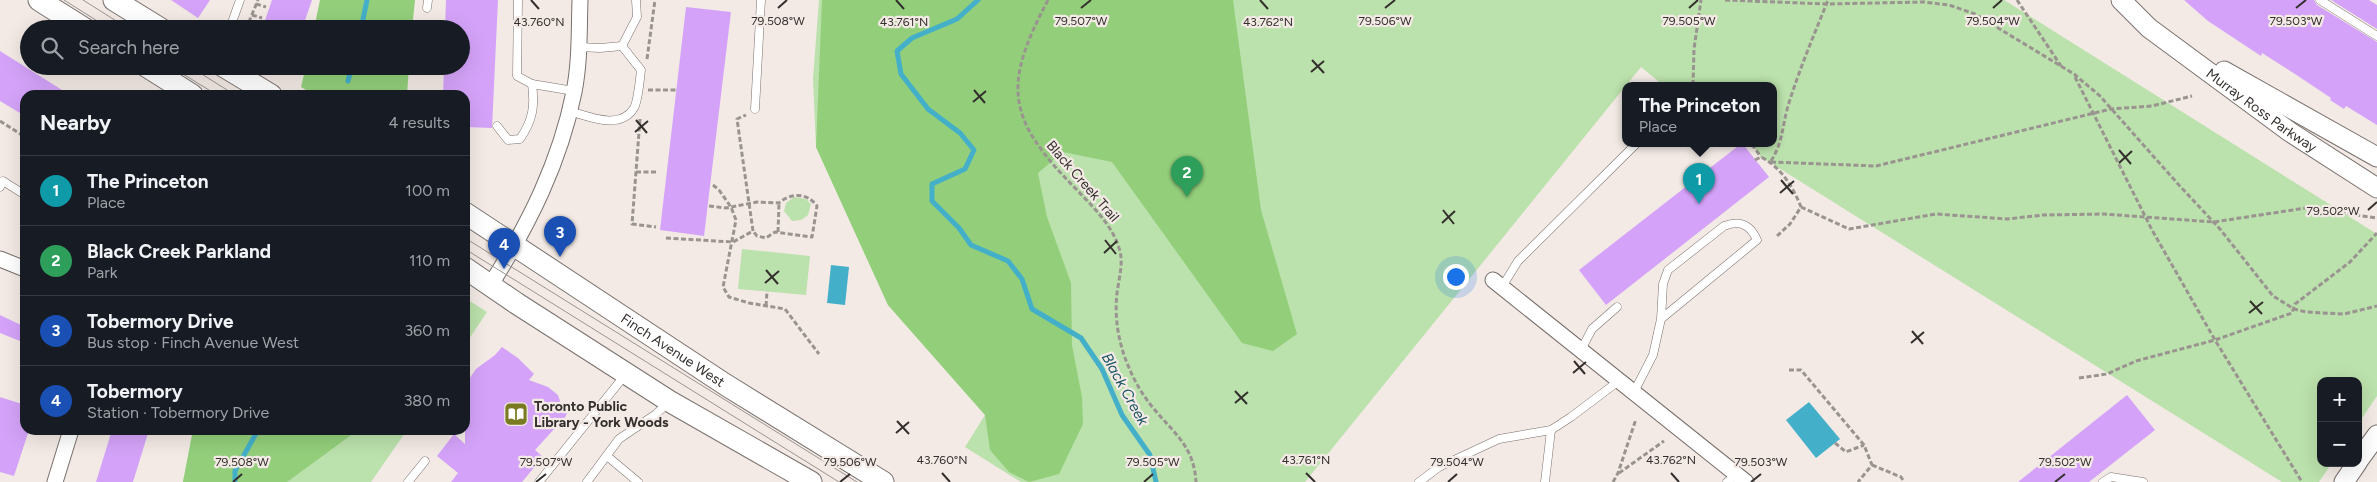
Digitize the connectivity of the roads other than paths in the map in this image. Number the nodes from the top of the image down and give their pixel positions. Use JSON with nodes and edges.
{"nodes":[{"id":1,"x":39,"y":0,"type":"edge"},
{"id":2,"x":114,"y":0,"type":"edge"},
{"id":3,"x":240,"y":0,"type":"edge"},
{"id":4,"x":518,"y":0,"type":"edge"},
{"id":5,"x":580,"y":0,"type":"edge"},
{"id":6,"x":636,"y":0,"type":"edge"},
{"id":7,"x":761,"y":0,"type":"edge"},
{"id":8,"x":2121,"y":0,"type":"edge"},
{"id":9,"x":2320,"y":0,"type":"edge"},
{"id":10,"x":71,"y":20,"type":"edge"},
{"id":11,"x":146,"y":20,"type":"edge"},
{"id":12,"x":233,"y":20,"type":"edge"},
{"id":13,"x":2149,"y":28,"type":"junction"},
{"id":14,"x":2377,"y":36,"type":"edge"},
{"id":15,"x":622,"y":46,"type":"junction"},
{"id":16,"x":579,"y":47,"type":"junction"},
{"id":17,"x":160,"y":75,"type":"edge"},
{"id":18,"x":238,"y":75,"type":"edge"},
{"id":19,"x":532,"y":84,"type":"junction"},
{"id":20,"x":184,"y":90,"type":"edge"},
{"id":21,"x":263,"y":90,"type":"edge"},
{"id":22,"x":574,"y":91,"type":"junction"},
{"id":23,"x":755,"y":109,"type":"road end"},
{"id":24,"x":569,"y":111,"type":"junction"},
{"id":25,"x":497,"y":126,"type":"dead end"},
{"id":26,"x":1633,"y":147,"type":"edge"},
{"id":27,"x":2377,"y":157,"type":"edge"},
{"id":28,"x":0,"y":187,"type":"edge"},
{"id":29,"x":2377,"y":188,"type":"edge"},
{"id":30,"x":20,"y":192,"type":"edge"},
{"id":31,"x":470,"y":216,"type":"edge"},
{"id":32,"x":515,"y":246,"type":"junction"},
{"id":33,"x":0,"y":259,"type":"edge"},
{"id":34,"x":20,"y":267,"type":"edge"},
{"id":35,"x":470,"y":271,"type":"edge"},
{"id":36,"x":1497,"y":283,"type":"joint"},
{"id":37,"x":491,"y":284,"type":"junction"},
{"id":38,"x":1617,"y":307,"type":"dead end"},
{"id":39,"x":1661,"y":319,"type":"junction"},
{"id":40,"x":1581,"y":350,"type":"junction"},
{"id":41,"x":626,"y":374,"type":"junction"},
{"id":42,"x":1620,"y":380,"type":"junction"},
{"id":43,"x":1634,"y":392,"type":"junction"},
{"id":44,"x":669,"y":401,"type":"junction"},
{"id":45,"x":1551,"y":430,"type":"junction"},
{"id":46,"x":69,"y":435,"type":"edge"},
{"id":47,"x":2377,"y":435,"type":"edge"},
{"id":48,"x":2362,"y":455,"type":"edge"},
{"id":49,"x":607,"y":456,"type":"junction"},
{"id":50,"x":425,"y":461,"type":"dead end"},
{"id":51,"x":2354,"y":467,"type":"edge"},
{"id":52,"x":1737,"y":479,"type":"edge"},
{"id":53,"x":55,"y":482,"type":"edge"},
{"id":54,"x":408,"y":482,"type":"edge"},
{"id":55,"x":539,"y":482,"type":"edge"},
{"id":56,"x":587,"y":482,"type":"edge"},
{"id":57,"x":638,"y":482,"type":"edge"},
{"id":58,"x":809,"y":482,"type":"edge"},
{"id":59,"x":883,"y":482,"type":"edge"},
{"id":60,"x":1420,"y":482,"type":"edge"},
{"id":61,"x":1545,"y":482,"type":"edge"},
{"id":62,"x":2104,"y":482,"type":"edge"},
{"id":63,"x":2143,"y":482,"type":"edge"},
{"id":64,"x":2344,"y":482,"type":"edge"}],
"edges":[{"from":1,"to":10,"type":"main road"},
{"from":2,"to":11,"type":"main road"},
{"from":3,"to":12,"type":"lane"},
{"from":4,"to":19,"type":"lane"},
{"from":5,"to":16,"type":"street"},
{"from":6,"to":15,"type":"lane"},
{"from":7,"to":23,"type":"lane"},
{"from":8,"to":13,"type":"street","name":"Murray Ross Parkway"},
{"from":9,"to":14,"type":"lane"},
{"from":13,"to":27,"type":"street","name":"Murray Ross Parkway"},
{"from":13,"to":29,"type":"street","name":"Murray Ross Parkway"},
{"from":15,"to":16,"type":"lane"},
{"from":15,"to":24,"type":"lane"},
{"from":16,"to":22,"type":"street"},
{"from":17,"to":20,"type":"main road"},
{"from":18,"to":21,"type":"main road"},
{"from":19,"to":22,"type":"lane"},
{"from":19,"to":25,"type":"lane"},
{"from":22,"to":24,"type":"street"},
{"from":24,"to":32,"type":"street"},
{"from":26,"to":36,"type":"lane"},
{"from":28,"to":30,"type":"lane"},
{"from":31,"to":32,"type":"main road","name":"Finch Avenue West"},
{"from":32,"to":37,"type":"street"},
{"from":32,"to":59,"type":"main road","name":"Finch Avenue West"},
{"from":33,"to":34,"type":"street"},
{"from":35,"to":37,"type":"main road"},
{"from":36,"to":40,"type":"street"},
{"from":37,"to":41,"type":"main road"},
{"from":38,"to":40,"type":"lane"},
{"from":39,"to":39,"type":"lane"},
{"from":39,"to":43,"type":"lane"},
{"from":40,"to":42,"type":"street"},
{"from":41,"to":44,"type":"main road"},
{"from":41,"to":55,"type":"lane"},
{"from":42,"to":43,"type":"street"},
{"from":42,"to":45,"type":"lane"},
{"from":43,"to":52,"type":"street"},
{"from":44,"to":49,"type":"lane"},
{"from":44,"to":58,"type":"main road"},
{"from":45,"to":60,"type":"lane"},
{"from":45,"to":61,"type":"lane"},
{"from":46,"to":53,"type":"street"},
{"from":47,"to":48,"type":"street"},
{"from":49,"to":56,"type":"lane"},
{"from":49,"to":57,"type":"lane"},
{"from":50,"to":54,"type":"lane"},
{"from":51,"to":64,"type":"street"},
{"from":62,"to":63,"type":"lane"}]}
